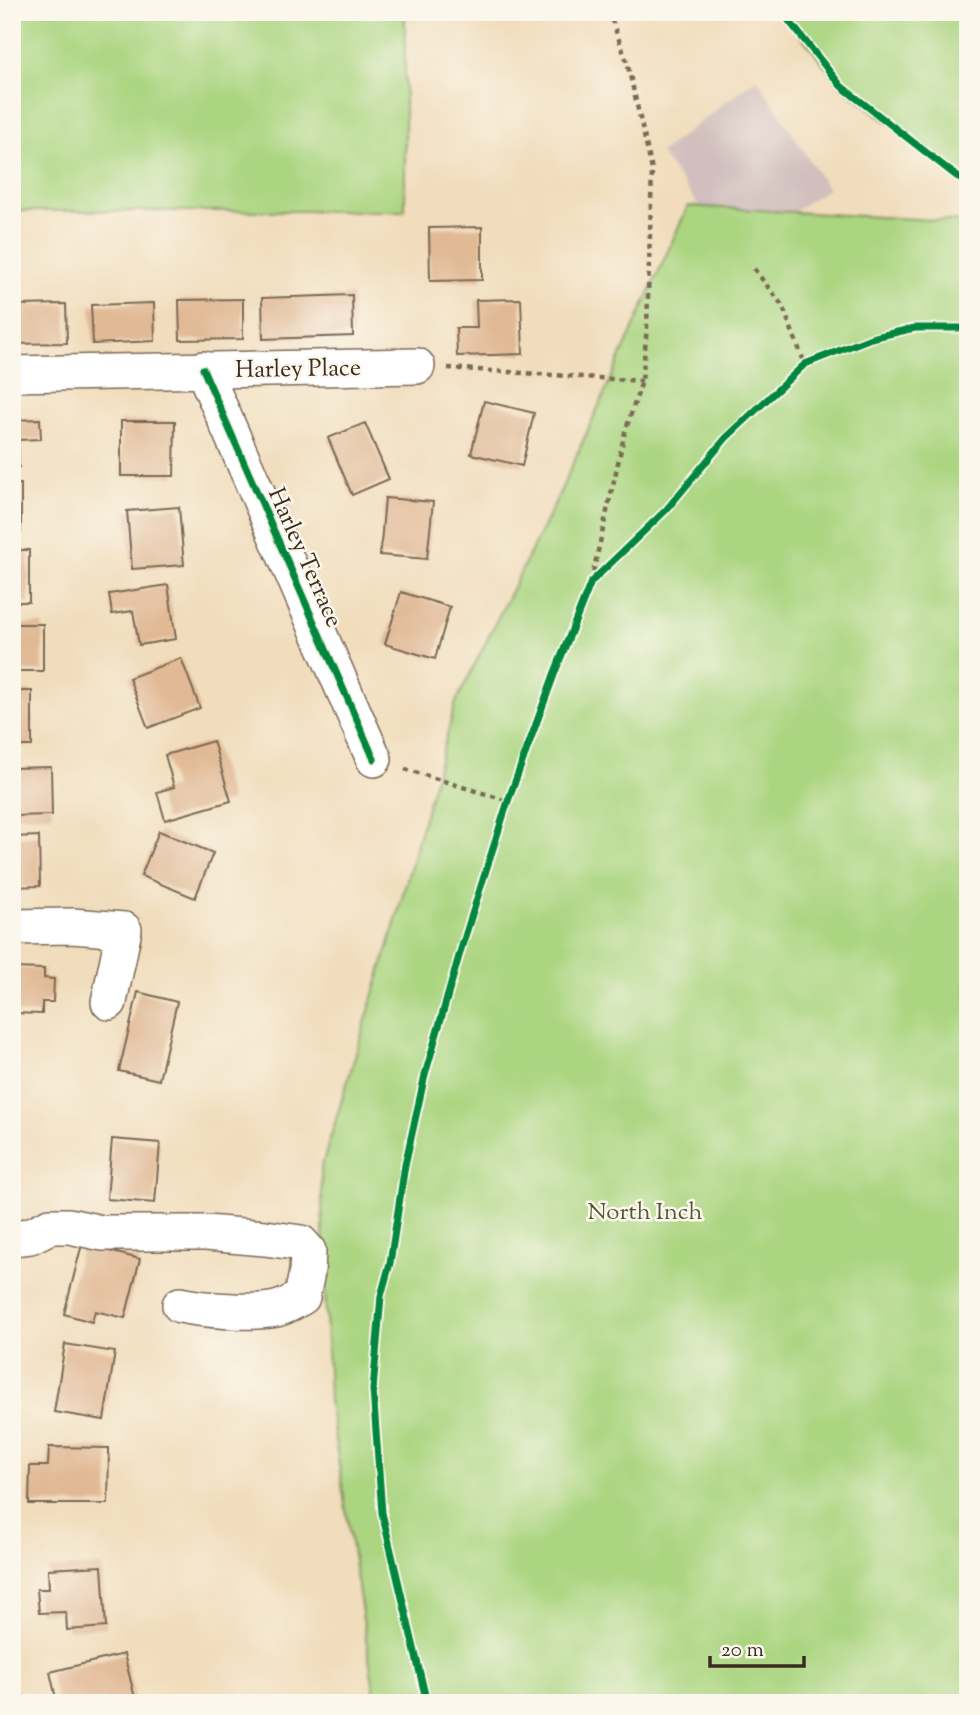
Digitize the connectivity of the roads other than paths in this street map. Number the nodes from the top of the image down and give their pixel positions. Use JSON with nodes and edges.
{"nodes":[{"id":1,"x":417,"y":366,"type":"road end"},
{"id":2,"x":203,"y":369,"type":"junction"},
{"id":3,"x":12,"y":374,"type":"edge"},
{"id":4,"x":374,"y":759,"type":"road end"},
{"id":5,"x":12,"y":927,"type":"edge"},
{"id":6,"x":109,"y":1002,"type":"dead end"},
{"id":7,"x":12,"y":1238,"type":"edge"},
{"id":8,"x":180,"y":1305,"type":"dead end"}],
"edges":[{"from":1,"to":2,"type":"street","name":"Harley Place"},
{"from":2,"to":3,"type":"street","name":"Harley Place"},
{"from":2,"to":4,"type":"street","name":"Harley Terrace"},
{"from":5,"to":6,"type":"street"},
{"from":7,"to":8,"type":"street"}]}
